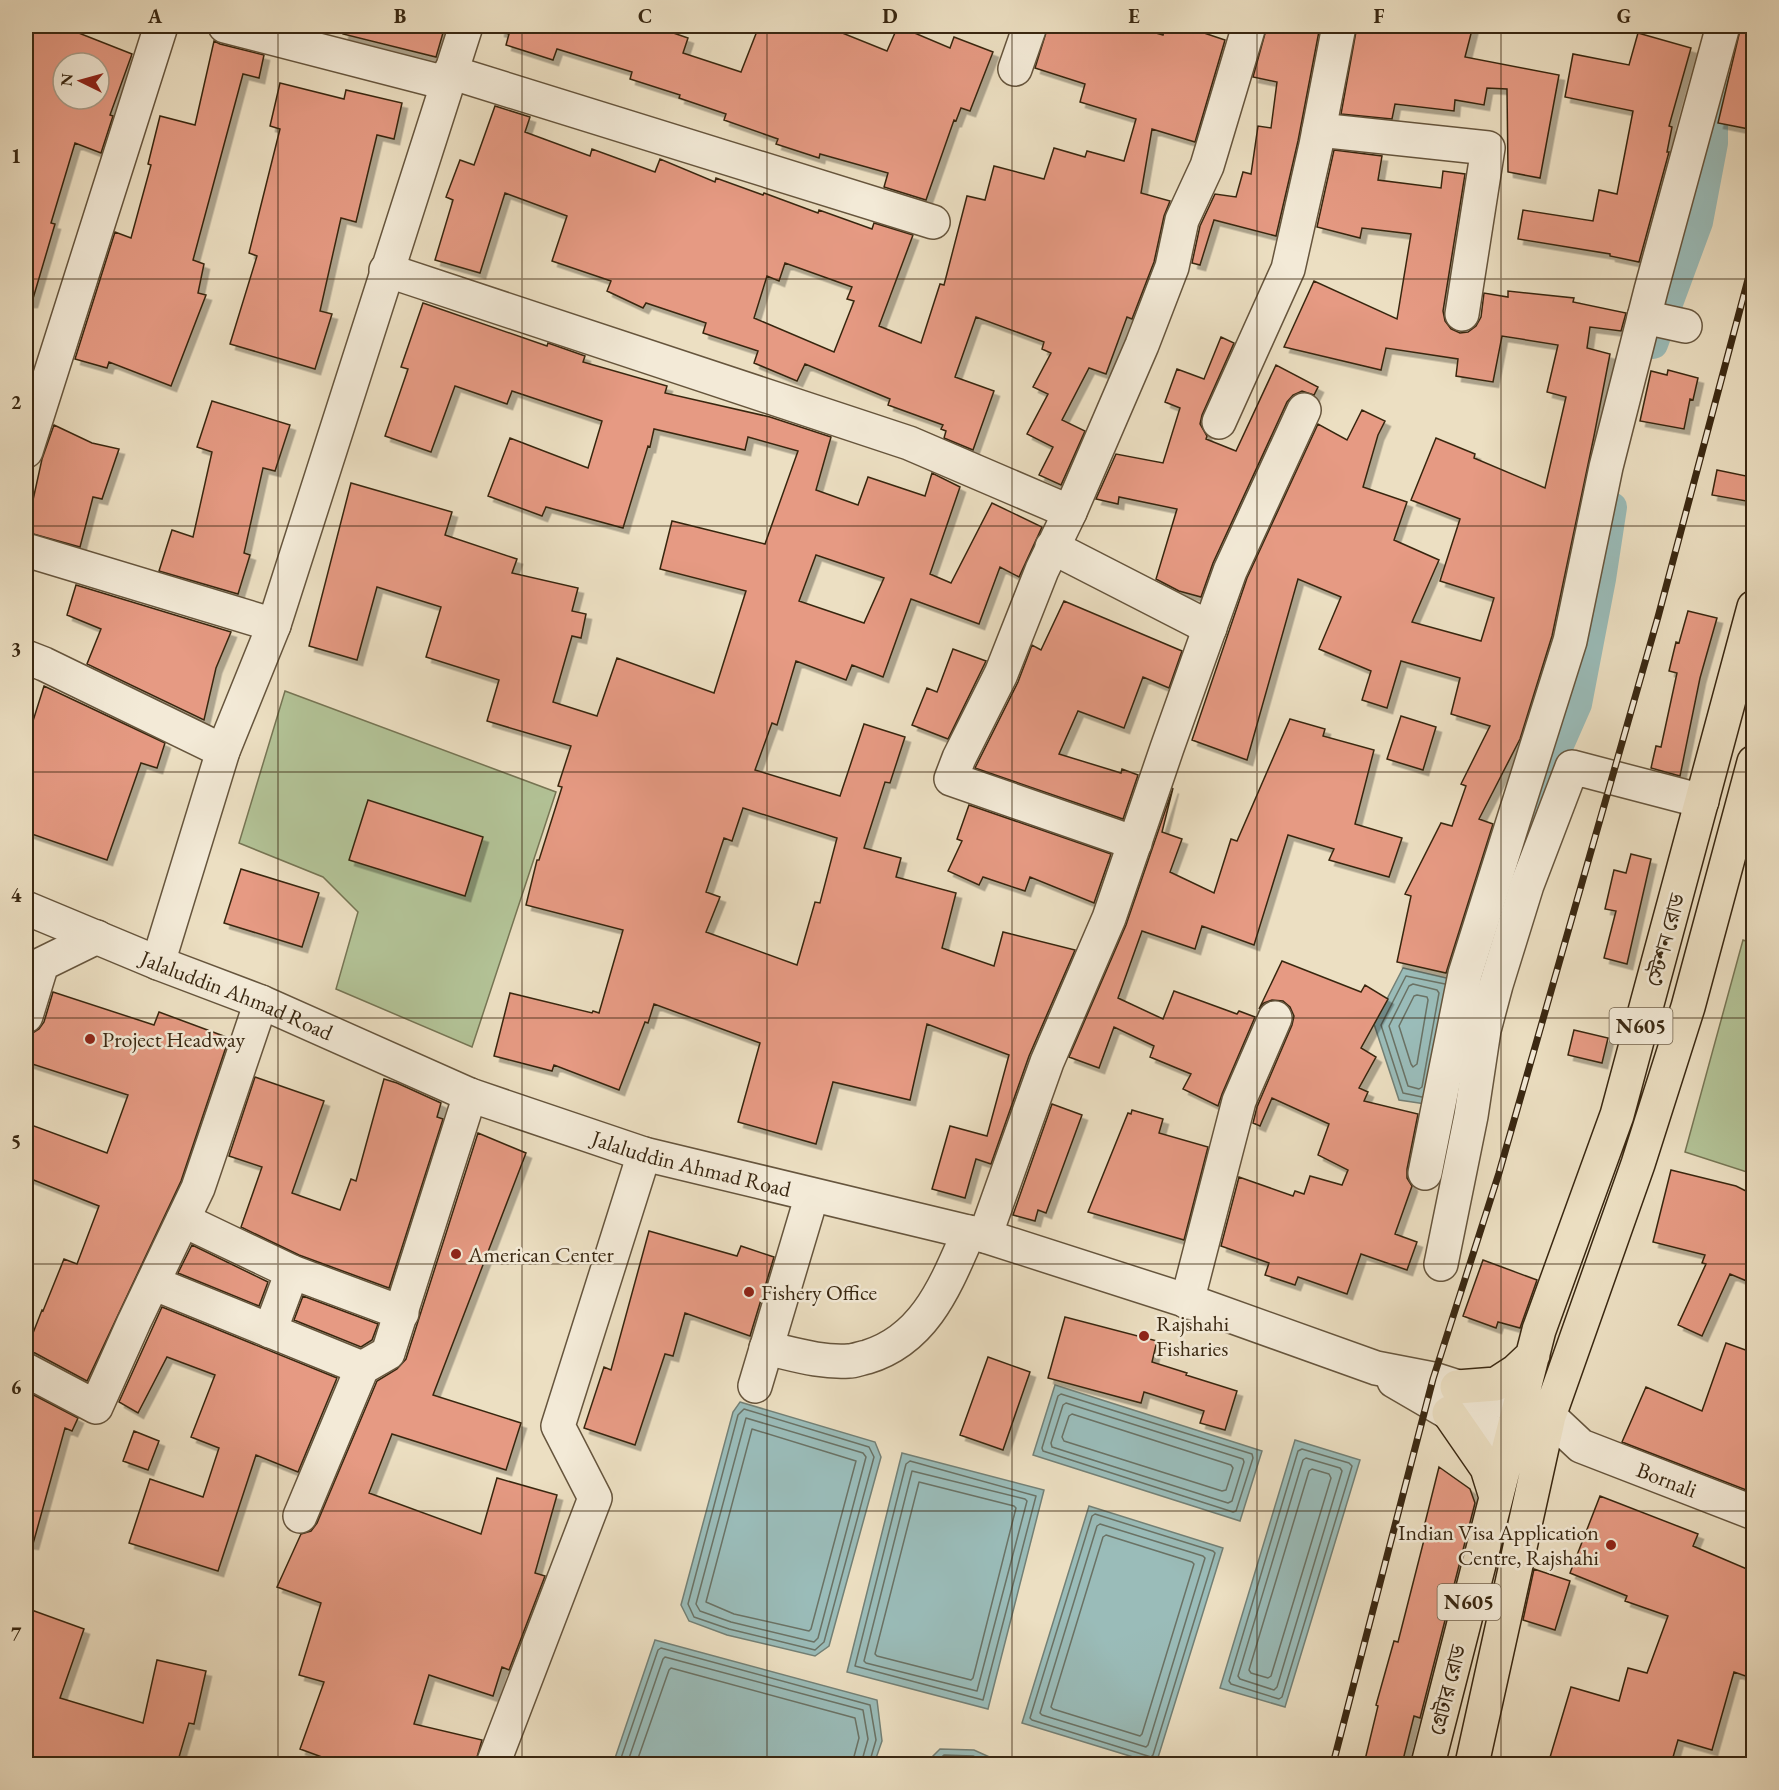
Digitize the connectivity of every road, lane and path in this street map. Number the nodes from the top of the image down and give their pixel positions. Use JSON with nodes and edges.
{"nodes":[{"id":1,"x":161,"y":26,"type":"edge"},
{"id":2,"x":225,"y":26,"type":"edge"},
{"id":3,"x":466,"y":26,"type":"edge"},
{"id":4,"x":1030,"y":26,"type":"edge"},
{"id":5,"x":1249,"y":26,"type":"edge"},
{"id":6,"x":1339,"y":26,"type":"edge"},
{"id":7,"x":1723,"y":26,"type":"edge"},
{"id":8,"x":1015,"y":69,"type":"dead end"},
{"id":9,"x":448,"y":78,"type":"junction"},
{"id":10,"x":1319,"y":130,"type":"junction"},
{"id":11,"x":933,"y":222,"type":"dead end"},
{"id":12,"x":386,"y":270,"type":"junction"},
{"id":13,"x":1462,"y":314,"type":"dead end"},
{"id":14,"x":1644,"y":317,"type":"junction"},
{"id":15,"x":1685,"y":326,"type":"dead end"},
{"id":16,"x":1304,"y":410,"type":"dead end"},
{"id":17,"x":1220,"y":422,"type":"dead end"},
{"id":18,"x":26,"y":451,"type":"edge"},
{"id":19,"x":1070,"y":512,"type":"junction"},
{"id":20,"x":1052,"y":547,"type":"junction"},
{"id":21,"x":26,"y":550,"type":"edge"},
{"id":22,"x":1754,"y":607,"type":"edge"},
{"id":23,"x":274,"y":626,"type":"junction"},
{"id":24,"x":1210,"y":628,"type":"junction"},
{"id":25,"x":26,"y":657,"type":"edge"},
{"id":26,"x":223,"y":751,"type":"junction"},
{"id":27,"x":1754,"y":762,"type":"edge"},
{"id":28,"x":1702,"y":801,"type":"junction"},
{"id":29,"x":1135,"y":843,"type":"junction"},
{"id":30,"x":1497,"y":873,"type":"junction"},
{"id":31,"x":1527,"y":885,"type":"junction"},
{"id":32,"x":26,"y":908,"type":"edge"},
{"id":33,"x":97,"y":937,"type":"junction"},
{"id":34,"x":158,"y":963,"type":"junction"},
{"id":35,"x":1465,"y":974,"type":"junction"},
{"id":36,"x":1496,"y":985,"type":"junction"},
{"id":37,"x":261,"y":1002,"type":"junction"},
{"id":38,"x":26,"y":1016,"type":"edge"},
{"id":39,"x":1275,"y":1018,"type":"dead end"},
{"id":40,"x":470,"y":1095,"type":"junction"},
{"id":41,"x":644,"y":1154,"type":"junction"},
{"id":42,"x":1425,"y":1173,"type":"dead end"},
{"id":43,"x":812,"y":1195,"type":"junction"},
{"id":44,"x":183,"y":1220,"type":"junction"},
{"id":45,"x":977,"y":1234,"type":"junction"},
{"id":46,"x":1441,"y":1263,"type":"dead end"},
{"id":47,"x":292,"y":1272,"type":"junction"},
{"id":48,"x":153,"y":1283,"type":"junction"},
{"id":49,"x":1187,"y":1302,"type":"junction"},
{"id":50,"x":402,"y":1313,"type":"junction"},
{"id":51,"x":270,"y":1331,"type":"junction"},
{"id":52,"x":766,"y":1348,"type":"junction"},
{"id":53,"x":1533,"y":1355,"type":"junction"},
{"id":54,"x":362,"y":1368,"type":"junction"},
{"id":55,"x":26,"y":1370,"type":"edge"},
{"id":56,"x":755,"y":1386,"type":"dead end"},
{"id":57,"x":1453,"y":1400,"type":"junction"},
{"id":58,"x":1534,"y":1411,"type":"junction"},
{"id":59,"x":1511,"y":1440,"type":"junction"},
{"id":60,"x":1581,"y":1446,"type":"junction"},
{"id":61,"x":1541,"y":1453,"type":"junction"},
{"id":62,"x":1496,"y":1497,"type":"junction"},
{"id":63,"x":1754,"y":1513,"type":"edge"},
{"id":64,"x":300,"y":1516,"type":"dead end"},
{"id":65,"x":493,"y":1764,"type":"edge"},
{"id":66,"x":1428,"y":1764,"type":"edge"},
{"id":67,"x":1472,"y":1764,"type":"edge"}],
"edges":[{"from":1,"to":18,"type":"street"},
{"from":2,"to":9,"type":"street"},
{"from":3,"to":9,"type":"street"},
{"from":4,"to":8,"type":"street"},
{"from":5,"to":19,"type":"street"},
{"from":6,"to":10,"type":"street"},
{"from":7,"to":14,"type":"street"},
{"from":9,"to":11,"type":"street"},
{"from":9,"to":12,"type":"street"},
{"from":10,"to":13,"type":"street"},
{"from":10,"to":17,"type":"street"},
{"from":12,"to":19,"type":"street"},
{"from":12,"to":23,"type":"street"},
{"from":14,"to":15,"type":"street"},
{"from":14,"to":30,"type":"street"},
{"from":16,"to":24,"type":"street"},
{"from":19,"to":20,"type":"street"},
{"from":20,"to":24,"type":"street"},
{"from":20,"to":29,"type":"street"},
{"from":21,"to":23,"type":"street"},
{"from":22,"to":28,"type":"highway","name":"স্টেশন রোড","number":"N605"},
{"from":23,"to":26,"type":"street"},
{"from":24,"to":29,"type":"street"},
{"from":25,"to":26,"type":"street"},
{"from":26,"to":34,"type":"street"},
{"from":27,"to":58,"type":"highway","name":"স্টেশন রোড","number":"N605"},
{"from":28,"to":31,"type":"street"},
{"from":28,"to":53,"type":"highway","name":"স্টেশন রোড","number":"N605"},
{"from":29,"to":45,"type":"street"},
{"from":30,"to":31,"type":"street"},
{"from":30,"to":35,"type":"street"},
{"from":31,"to":36,"type":"street"},
{"from":32,"to":33,"type":"street","name":"Jalaluddin Ahmad Road"},
{"from":33,"to":34,"type":"street","name":"Jalaluddin Ahmad Road"},
{"from":33,"to":38,"type":"street"},
{"from":34,"to":37,"type":"street","name":"Jalaluddin Ahmad Road"},
{"from":35,"to":36,"type":"street"},
{"from":35,"to":42,"type":"street"},
{"from":36,"to":46,"type":"street"},
{"from":37,"to":40,"type":"street","name":"Jalaluddin Ahmad Road"},
{"from":37,"to":44,"type":"street"},
{"from":39,"to":49,"type":"street"},
{"from":40,"to":41,"type":"street","name":"Jalaluddin Ahmad Road"},
{"from":40,"to":50,"type":"street"},
{"from":41,"to":43,"type":"street","name":"Jalaluddin Ahmad Road"},
{"from":41,"to":65,"type":"street"},
{"from":43,"to":45,"type":"street","name":"Jalaluddin Ahmad Road"},
{"from":43,"to":52,"type":"street"},
{"from":44,"to":47,"type":"street"},
{"from":44,"to":48,"type":"street"},
{"from":45,"to":49,"type":"street","name":"Jalaluddin Ahmad Road"},
{"from":45,"to":52,"type":"street"},
{"from":47,"to":50,"type":"street"},
{"from":47,"to":51,"type":"street"},
{"from":48,"to":51,"type":"street"},
{"from":48,"to":55,"type":"street"},
{"from":49,"to":57,"type":"street","name":"Jalaluddin Ahmad Road"},
{"from":50,"to":54,"type":"street"},
{"from":51,"to":54,"type":"street"},
{"from":52,"to":56,"type":"street"},
{"from":53,"to":57,"type":"highway"},
{"from":53,"to":58,"type":"highway","name":"স্টেশন রোড","number":"N605"},
{"from":54,"to":64,"type":"street"},
{"from":57,"to":58,"type":"street","name":"Jalaluddin Ahmad Road"},
{"from":57,"to":59,"type":"street","name":"Jalaluddin Ahmad Road"},
{"from":57,"to":62,"type":"highway"},
{"from":58,"to":59,"type":"highway","name":"স্টেশন রোড","number":"N605"},
{"from":58,"to":60,"type":"street","name":"Bornali"},
{"from":58,"to":61,"type":"highway","name":"স্টেশন রোড","number":"N605"},
{"from":59,"to":61,"type":"street"},
{"from":59,"to":62,"type":"highway","name":"গ্রেটার রোড","number":"N605"},
{"from":60,"to":61,"type":"street"},
{"from":60,"to":63,"type":"street","name":"Bornali"},
{"from":61,"to":67,"type":"highway","number":"N605"},
{"from":62,"to":66,"type":"highway","name":"গ্রেটার রোড","number":"N605"}]}
